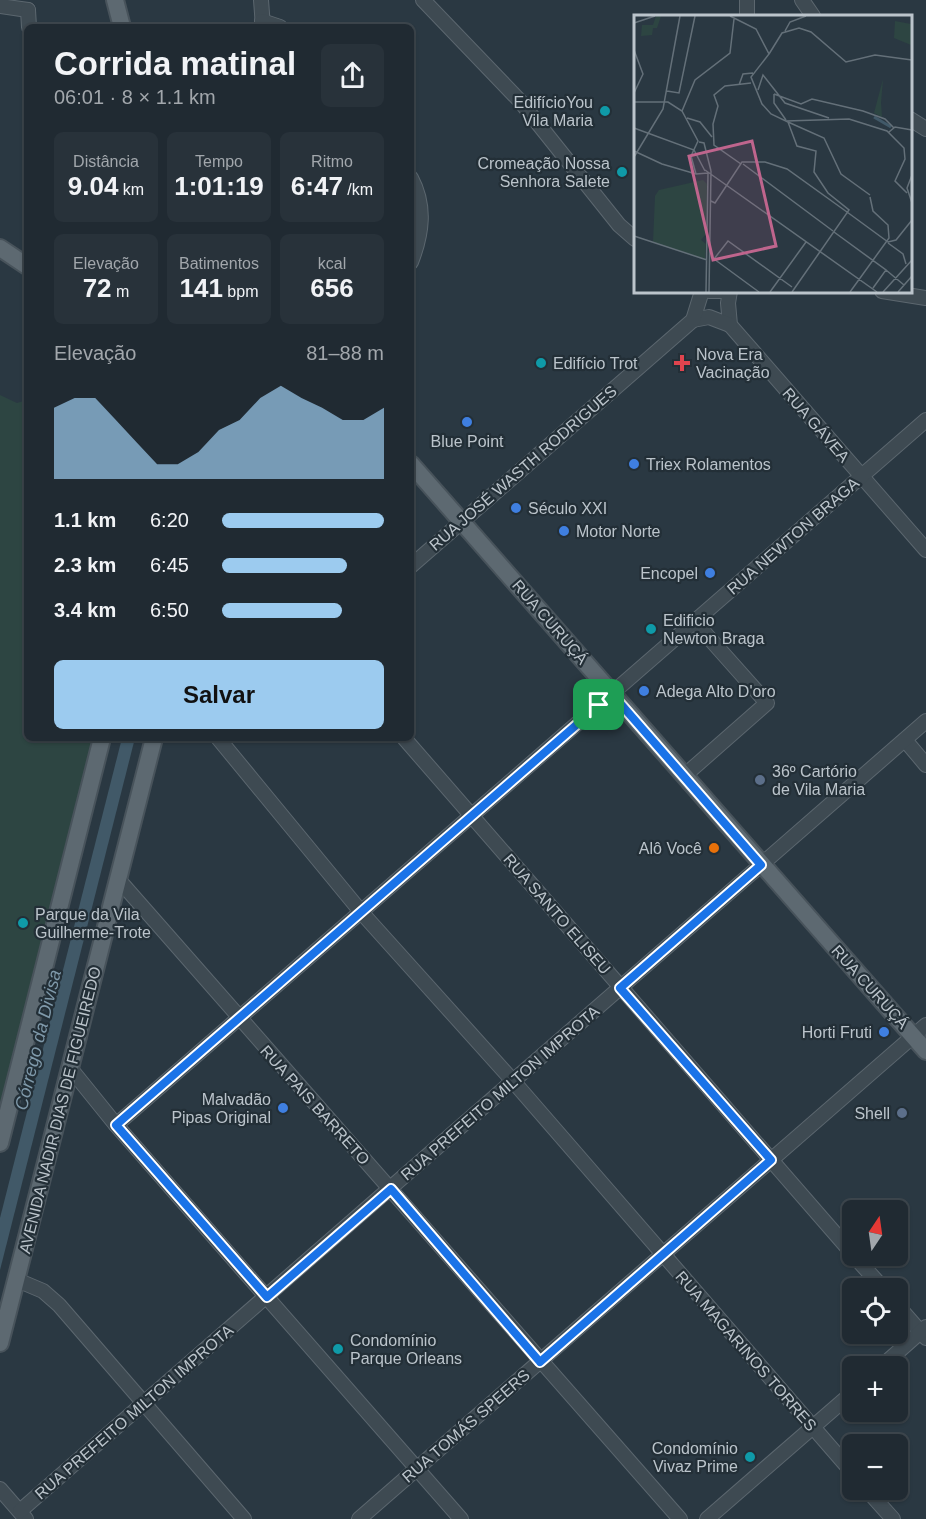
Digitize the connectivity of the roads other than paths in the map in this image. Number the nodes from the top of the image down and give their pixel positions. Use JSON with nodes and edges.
{"nodes":[{"id":1,"x":115,"y":0,"type":"edge"},
{"id":2,"x":261,"y":0,"type":"edge"},
{"id":3,"x":423,"y":0,"type":"edge"},
{"id":4,"x":802,"y":0,"type":"edge"},
{"id":5,"x":32,"y":5,"type":"edge"},
{"id":6,"x":0,"y":6,"type":"edge"},
{"id":7,"x":812,"y":15,"type":"edge"},
{"id":8,"x":29,"y":24,"type":"edge"},
{"id":9,"x":121,"y":24,"type":"edge"},
{"id":10,"x":263,"y":24,"type":"edge"},
{"id":11,"x":911,"y":120,"type":"edge"},
{"id":12,"x":926,"y":129,"type":"edge"},
{"id":13,"x":414,"y":187,"type":"edge"},
{"id":14,"x":634,"y":238,"type":"edge"},
{"id":15,"x":0,"y":248,"type":"edge"},
{"id":16,"x":414,"y":254,"type":"edge"},
{"id":17,"x":24,"y":264,"type":"edge"},
{"id":18,"x":702,"y":292,"type":"edge"},
{"id":19,"x":730,"y":292,"type":"edge"},
{"id":20,"x":888,"y":292,"type":"edge"},
{"id":21,"x":926,"y":298,"type":"edge"},
{"id":22,"x":693,"y":320,"type":"junction"},
{"id":23,"x":730,"y":325,"type":"junction"},
{"id":24,"x":926,"y":420,"type":"edge"},
{"id":25,"x":414,"y":467,"type":"edge"},
{"id":26,"x":861,"y":476,"type":"junction"},
{"id":27,"x":462,"y":522,"type":"junction"},
{"id":28,"x":926,"y":550,"type":"edge"},
{"id":29,"x":414,"y":563,"type":"edge"},
{"id":30,"x":695,"y":622,"type":"junction"},
{"id":31,"x":612,"y":694,"type":"junction"},
{"id":32,"x":926,"y":721,"type":"edge"},
{"id":33,"x":905,"y":740,"type":"junction"},
{"id":34,"x":101,"y":741,"type":"edge"},
{"id":35,"x":153,"y":741,"type":"edge"},
{"id":36,"x":220,"y":741,"type":"edge"},
{"id":37,"x":407,"y":741,"type":"edge"},
{"id":38,"x":926,"y":765,"type":"edge"},
{"id":39,"x":684,"y":776,"type":"junction"},
{"id":40,"x":471,"y":816,"type":"junction"},
{"id":41,"x":761,"y":865,"type":"junction"},
{"id":42,"x":118,"y":879,"type":"junction"},
{"id":43,"x":362,"y":913,"type":"junction"},
{"id":44,"x":620,"y":988,"type":"junction"},
{"id":45,"x":239,"y":1020,"type":"junction"},
{"id":46,"x":920,"y":1031,"type":"edge"},
{"id":47,"x":926,"y":1051,"type":"edge"},
{"id":48,"x":70,"y":1068,"type":"junction"},
{"id":49,"x":513,"y":1081,"type":"junction"},
{"id":50,"x":116,"y":1125,"type":"junction"},
{"id":51,"x":0,"y":1143,"type":"edge"},
{"id":52,"x":771,"y":1160,"type":"junction"},
{"id":53,"x":391,"y":1189,"type":"junction"},
{"id":54,"x":842,"y":1241,"type":"edge"},
{"id":55,"x":663,"y":1254,"type":"junction"},
{"id":56,"x":864,"y":1266,"type":"edge"},
{"id":57,"x":874,"y":1278,"type":"edge"},
{"id":58,"x":17,"y":1280,"type":"junction"},
{"id":59,"x":267,"y":1297,"type":"junction"},
{"id":60,"x":908,"y":1316,"type":"edge"},
{"id":61,"x":924,"y":1333,"type":"edge"},
{"id":62,"x":0,"y":1343,"type":"edge"},
{"id":63,"x":895,"y":1356,"type":"edge"},
{"id":64,"x":540,"y":1362,"type":"junction"},
{"id":65,"x":842,"y":1402,"type":"edge"},
{"id":66,"x":144,"y":1405,"type":"junction"},
{"id":67,"x":813,"y":1427,"type":"junction"},
{"id":68,"x":842,"y":1460,"type":"edge"},
{"id":69,"x":417,"y":1469,"type":"junction"},
{"id":70,"x":0,"y":1489,"type":"edge"},
{"id":71,"x":876,"y":1500,"type":"edge"},
{"id":72,"x":23,"y":1515,"type":"edge"},
{"id":73,"x":243,"y":1519,"type":"edge"},
{"id":74,"x":359,"y":1519,"type":"edge"},
{"id":75,"x":461,"y":1519,"type":"edge"},
{"id":76,"x":680,"y":1519,"type":"edge"},
{"id":77,"x":706,"y":1519,"type":"edge"},
{"id":78,"x":893,"y":1519,"type":"edge"}],
"edges":[{"from":1,"to":9,"type":"main road"},
{"from":2,"to":10,"type":"street"},
{"from":3,"to":14,"type":"street"},
{"from":4,"to":7,"type":"street"},
{"from":5,"to":6,"type":"street"},
{"from":5,"to":8,"type":"street"},
{"from":11,"to":12,"type":"street"},
{"from":13,"to":16,"type":"street"},
{"from":15,"to":17,"type":"main road"},
{"from":18,"to":22,"type":"street"},
{"from":19,"to":23,"type":"street"},
{"from":20,"to":21,"type":"street"},
{"from":22,"to":23,"type":"street"},
{"from":22,"to":27,"type":"street","name":"RUA JOSÉ WASTH RODRIGUES"},
{"from":23,"to":26,"type":"street","name":"RUA GÁVEA"},
{"from":24,"to":26,"type":"street","name":"RUA NEWTON BRAGA"},
{"from":25,"to":27,"type":"main road","name":"RUA CURUÇÁ"},
{"from":26,"to":28,"type":"street","name":"RUA GÁVEA"},
{"from":26,"to":30,"type":"street","name":"RUA NEWTON BRAGA"},
{"from":27,"to":29,"type":"street","name":"RUA JOSÉ WASTH RODRIGUES"},
{"from":27,"to":31,"type":"main road","name":"RUA CURUÇÁ"},
{"from":30,"to":31,"type":"street","name":"RUA NEWTON BRAGA"},
{"from":30,"to":39,"type":"street"},
{"from":31,"to":39,"type":"main road","name":"RUA CURUÇÁ"},
{"from":31,"to":40,"type":"street","name":"RUA NEWTON BRAGA"},
{"from":32,"to":33,"type":"street","name":"RUA PREFEITO MILTON IMPROTA"},
{"from":33,"to":38,"type":"street"},
{"from":33,"to":41,"type":"street","name":"RUA PREFEITO MILTON IMPROTA"},
{"from":34,"to":51,"type":"main road"},
{"from":35,"to":42,"type":"main road","name":"AVENIDA NADIR DIAS DE FIGUEIREDO"},
{"from":36,"to":43,"type":"street","name":"RUA MAGARINOS TORRES"},
{"from":37,"to":40,"type":"street","name":"RUA SANTO ELISEU"},
{"from":39,"to":41,"type":"main road","name":"RUA CURUÇÁ"},
{"from":40,"to":43,"type":"street","name":"RUA NEWTON BRAGA"},
{"from":40,"to":44,"type":"street","name":"RUA SANTO ELISEU"},
{"from":41,"to":44,"type":"street","name":"RUA PREFEITO MILTON IMPROTA"},
{"from":41,"to":46,"type":"main road","name":"RUA CURUÇÁ"},
{"from":42,"to":45,"type":"street","name":"RUA PAIS BARRETO"},
{"from":42,"to":48,"type":"main road","name":"AVENIDA NADIR DIAS DE FIGUEIREDO"},
{"from":43,"to":45,"type":"street","name":"RUA NEWTON BRAGA"},
{"from":43,"to":49,"type":"street","name":"RUA MAGARINOS TORRES"},
{"from":44,"to":49,"type":"street","name":"RUA PREFEITO MILTON IMPROTA"},
{"from":44,"to":52,"type":"street","name":"RUA SANTO ELISEU"},
{"from":45,"to":50,"type":"street","name":"RUA NEWTON BRAGA"},
{"from":45,"to":53,"type":"street","name":"RUA PAIS BARRETO"},
{"from":46,"to":47,"type":"main road","name":"RUA CURUÇÁ"},
{"from":46,"to":52,"type":"street","name":"RUA TOMÁS SPEERS"},
{"from":48,"to":50,"type":"street"},
{"from":48,"to":58,"type":"main road","name":"AVENIDA NADIR DIAS DE FIGUEIREDO"},
{"from":49,"to":53,"type":"street","name":"RUA PREFEITO MILTON IMPROTA"},
{"from":49,"to":55,"type":"street","name":"RUA MAGARINOS TORRES"},
{"from":50,"to":59,"type":"street"},
{"from":52,"to":54,"type":"street","name":"RUA SANTO ELISEU"},
{"from":52,"to":55,"type":"street","name":"RUA TOMÁS SPEERS"},
{"from":53,"to":59,"type":"street","name":"RUA PREFEITO MILTON IMPROTA"},
{"from":53,"to":64,"type":"street","name":"RUA PAIS BARRETO"},
{"from":55,"to":64,"type":"street","name":"RUA TOMÁS SPEERS"},
{"from":55,"to":67,"type":"street","name":"RUA MAGARINOS TORRES"},
{"from":56,"to":57,"type":"street","name":"RUA SANTO ELISEU"},
{"from":58,"to":62,"type":"main road","name":"AVENIDA NADIR DIAS DE FIGUEIREDO"},
{"from":58,"to":66,"type":"street"},
{"from":59,"to":66,"type":"street","name":"RUA PREFEITO MILTON IMPROTA"},
{"from":59,"to":69,"type":"street"},
{"from":60,"to":61,"type":"street"},
{"from":61,"to":63,"type":"street"},
{"from":64,"to":69,"type":"street","name":"RUA TOMÁS SPEERS"},
{"from":64,"to":76,"type":"street","name":"RUA PAIS BARRETO"},
{"from":65,"to":67,"type":"street"},
{"from":66,"to":72,"type":"street","name":"RUA PREFEITO MILTON IMPROTA"},
{"from":66,"to":73,"type":"street"},
{"from":67,"to":68,"type":"street","name":"RUA MAGARINOS TORRES"},
{"from":67,"to":77,"type":"street"},
{"from":69,"to":74,"type":"street","name":"RUA TOMÁS SPEERS"},
{"from":69,"to":75,"type":"street"},
{"from":70,"to":72,"type":"street"},
{"from":71,"to":78,"type":"street"}]}
